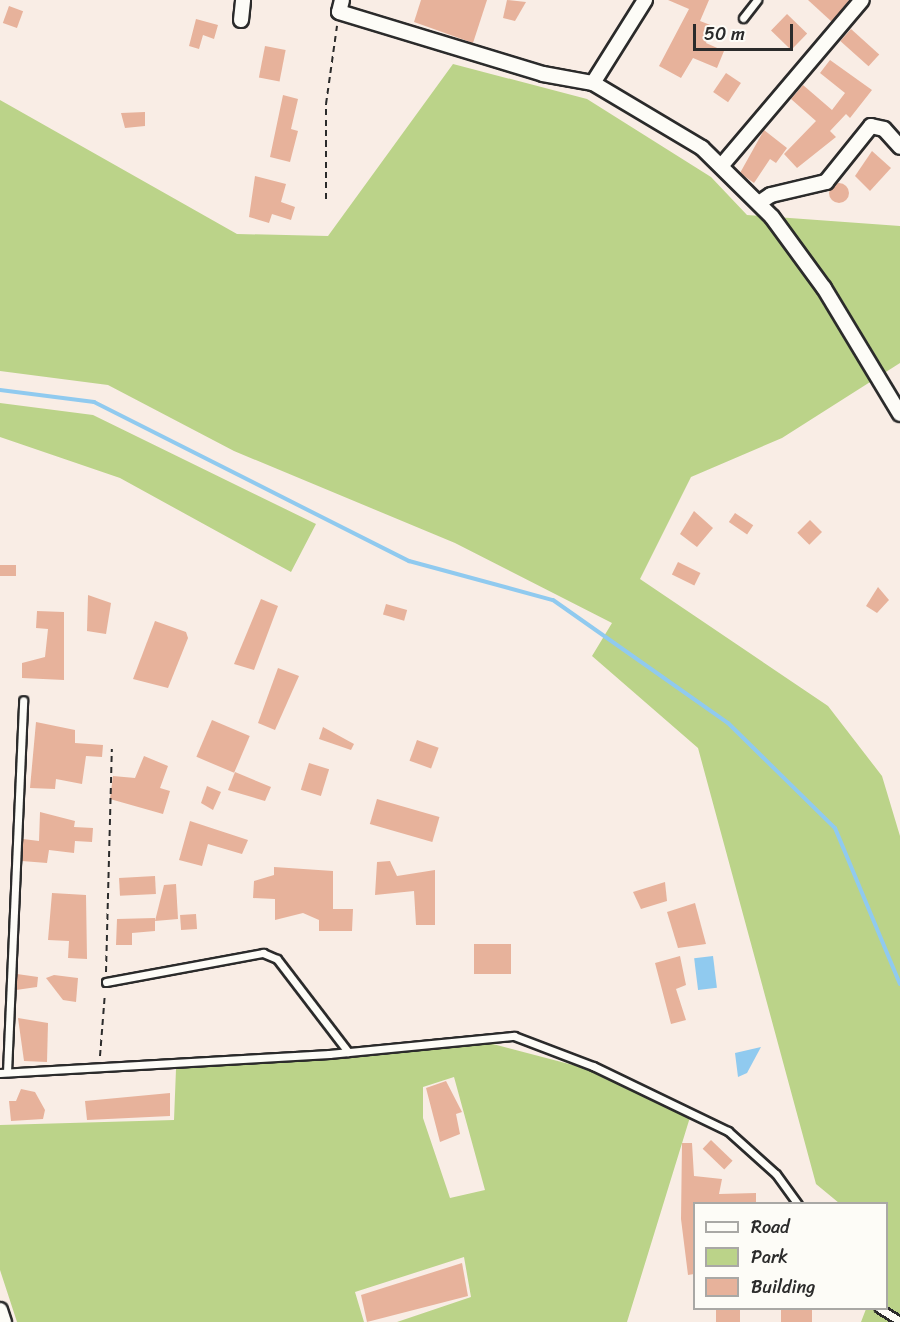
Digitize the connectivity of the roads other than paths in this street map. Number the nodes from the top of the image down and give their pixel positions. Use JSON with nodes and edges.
{"nodes":[{"id":1,"x":243,"y":0,"type":"edge"},
{"id":2,"x":645,"y":0,"type":"edge"},
{"id":3,"x":757,"y":0,"type":"edge"},
{"id":4,"x":862,"y":0,"type":"edge"},
{"id":5,"x":340,"y":6,"type":"edge"},
{"id":6,"x":743,"y":18,"type":"dead end"},
{"id":7,"x":241,"y":20,"type":"dead end"},
{"id":8,"x":593,"y":82,"type":"junction"},
{"id":9,"x":900,"y":147,"type":"edge"},
{"id":10,"x":722,"y":165,"type":"junction"},
{"id":11,"x":759,"y":203,"type":"junction"},
{"id":12,"x":900,"y":414,"type":"edge"},
{"id":13,"x":23,"y":700,"type":"dead end"},
{"id":14,"x":106,"y":982,"type":"road end"},
{"id":15,"x":348,"y":1052,"type":"junction"},
{"id":16,"x":3,"y":1073,"type":"edge"},
{"id":17,"x":797,"y":1202,"type":"edge"},
{"id":18,"x":0,"y":1310,"type":"edge"},
{"id":19,"x":882,"y":1310,"type":"edge"},
{"id":20,"x":900,"y":1321,"type":"edge"},
{"id":21,"x":4,"y":1322,"type":"edge"}],
"edges":[{"from":1,"to":7,"type":"street"},
{"from":2,"to":8,"type":"street"},
{"from":3,"to":6,"type":"lane"},
{"from":4,"to":10,"type":"street"},
{"from":5,"to":8,"type":"street"},
{"from":8,"to":10,"type":"street"},
{"from":9,"to":11,"type":"street"},
{"from":10,"to":11,"type":"street"},
{"from":11,"to":12,"type":"street"},
{"from":13,"to":16,"type":"lane"},
{"from":14,"to":15,"type":"lane"},
{"from":15,"to":16,"type":"lane"},
{"from":15,"to":17,"type":"lane"},
{"from":18,"to":21,"type":"street"},
{"from":19,"to":20,"type":"lane"}]}
